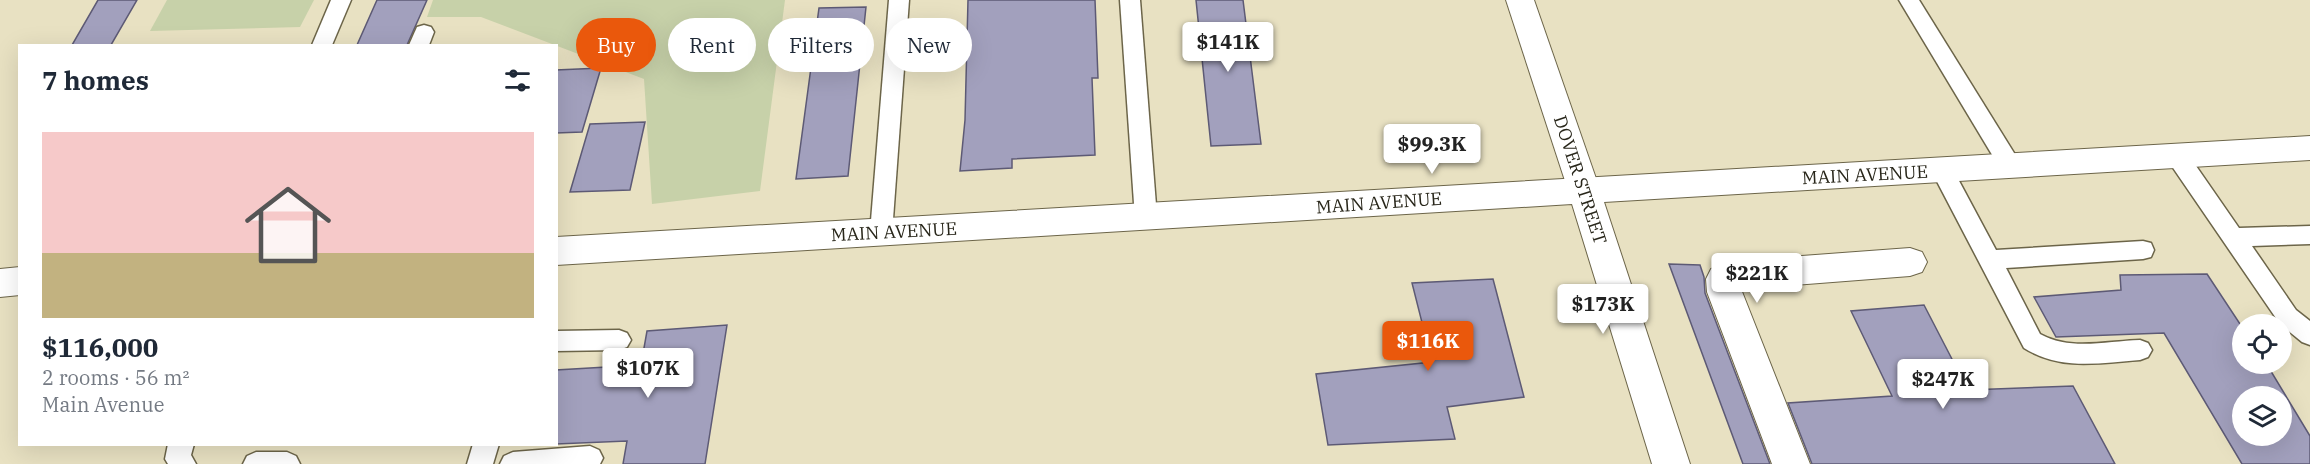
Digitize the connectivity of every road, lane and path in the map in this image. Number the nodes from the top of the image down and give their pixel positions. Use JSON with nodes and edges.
{"nodes":[{"id":1,"x":341,"y":0,"type":"edge"},
{"id":2,"x":899,"y":0,"type":"edge"},
{"id":3,"x":1130,"y":0,"type":"edge"},
{"id":4,"x":1520,"y":0,"type":"edge"},
{"id":5,"x":1909,"y":0,"type":"edge"},
{"id":6,"x":322,"y":44,"type":"edge"},
{"id":7,"x":2310,"y":148,"type":"edge"},
{"id":8,"x":2176,"y":156,"type":"junction"},
{"id":9,"x":2011,"y":167,"type":"junction"},
{"id":10,"x":1942,"y":170,"type":"junction"},
{"id":11,"x":1584,"y":190,"type":"junction"},
{"id":12,"x":1146,"y":218,"type":"junction"},
{"id":13,"x":881,"y":233,"type":"junction"},
{"id":14,"x":2310,"y":235,"type":"edge"},
{"id":15,"x":2233,"y":237,"type":"junction"},
{"id":16,"x":2143,"y":250,"type":"dead end"},
{"id":17,"x":558,"y":251,"type":"edge"},
{"id":18,"x":1990,"y":260,"type":"junction"},
{"id":19,"x":1910,"y":262,"type":"dead end"},
{"id":20,"x":18,"y":282,"type":"edge"},
{"id":21,"x":0,"y":283,"type":"edge"},
{"id":22,"x":2310,"y":335,"type":"edge"},
{"id":23,"x":619,"y":340,"type":"dead end"},
{"id":24,"x":558,"y":341,"type":"edge"},
{"id":25,"x":2140,"y":350,"type":"dead end"},
{"id":26,"x":181,"y":446,"type":"edge"},
{"id":27,"x":485,"y":446,"type":"edge"},
{"id":28,"x":590,"y":458,"type":"dead end"},
{"id":29,"x":183,"y":464,"type":"edge"},
{"id":30,"x":256,"y":464,"type":"edge"},
{"id":31,"x":287,"y":464,"type":"edge"},
{"id":32,"x":480,"y":464,"type":"edge"},
{"id":33,"x":513,"y":464,"type":"edge"},
{"id":34,"x":1671,"y":464,"type":"edge"},
{"id":35,"x":1791,"y":464,"type":"edge"}],
"edges":[{"from":1,"to":6,"type":"lane"},
{"from":2,"to":13,"type":"lane"},
{"from":3,"to":12,"type":"lane"},
{"from":4,"to":11,"type":"street","name":"DOVER STREET"},
{"from":5,"to":9,"type":"lane"},
{"from":7,"to":8,"type":"street","name":"MAIN AVENUE"},
{"from":8,"to":9,"type":"street","name":"MAIN AVENUE"},
{"from":8,"to":15,"type":"lane"},
{"from":9,"to":10,"type":"street","name":"MAIN AVENUE"},
{"from":10,"to":11,"type":"street","name":"MAIN AVENUE"},
{"from":10,"to":18,"type":"lane"},
{"from":11,"to":12,"type":"street","name":"MAIN AVENUE"},
{"from":11,"to":34,"type":"street","name":"DOVER STREET"},
{"from":12,"to":13,"type":"street","name":"MAIN AVENUE"},
{"from":13,"to":17,"type":"street","name":"MAIN AVENUE"},
{"from":14,"to":15,"type":"lane"},
{"from":15,"to":22,"type":"lane"},
{"from":16,"to":18,"type":"lane"},
{"from":18,"to":25,"type":"lane"},
{"from":19,"to":35,"type":"street"},
{"from":20,"to":21,"type":"street"},
{"from":23,"to":24,"type":"lane"},
{"from":26,"to":29,"type":"lane"},
{"from":27,"to":32,"type":"lane"},
{"from":28,"to":33,"type":"lane"},
{"from":30,"to":31,"type":"lane"}]}
